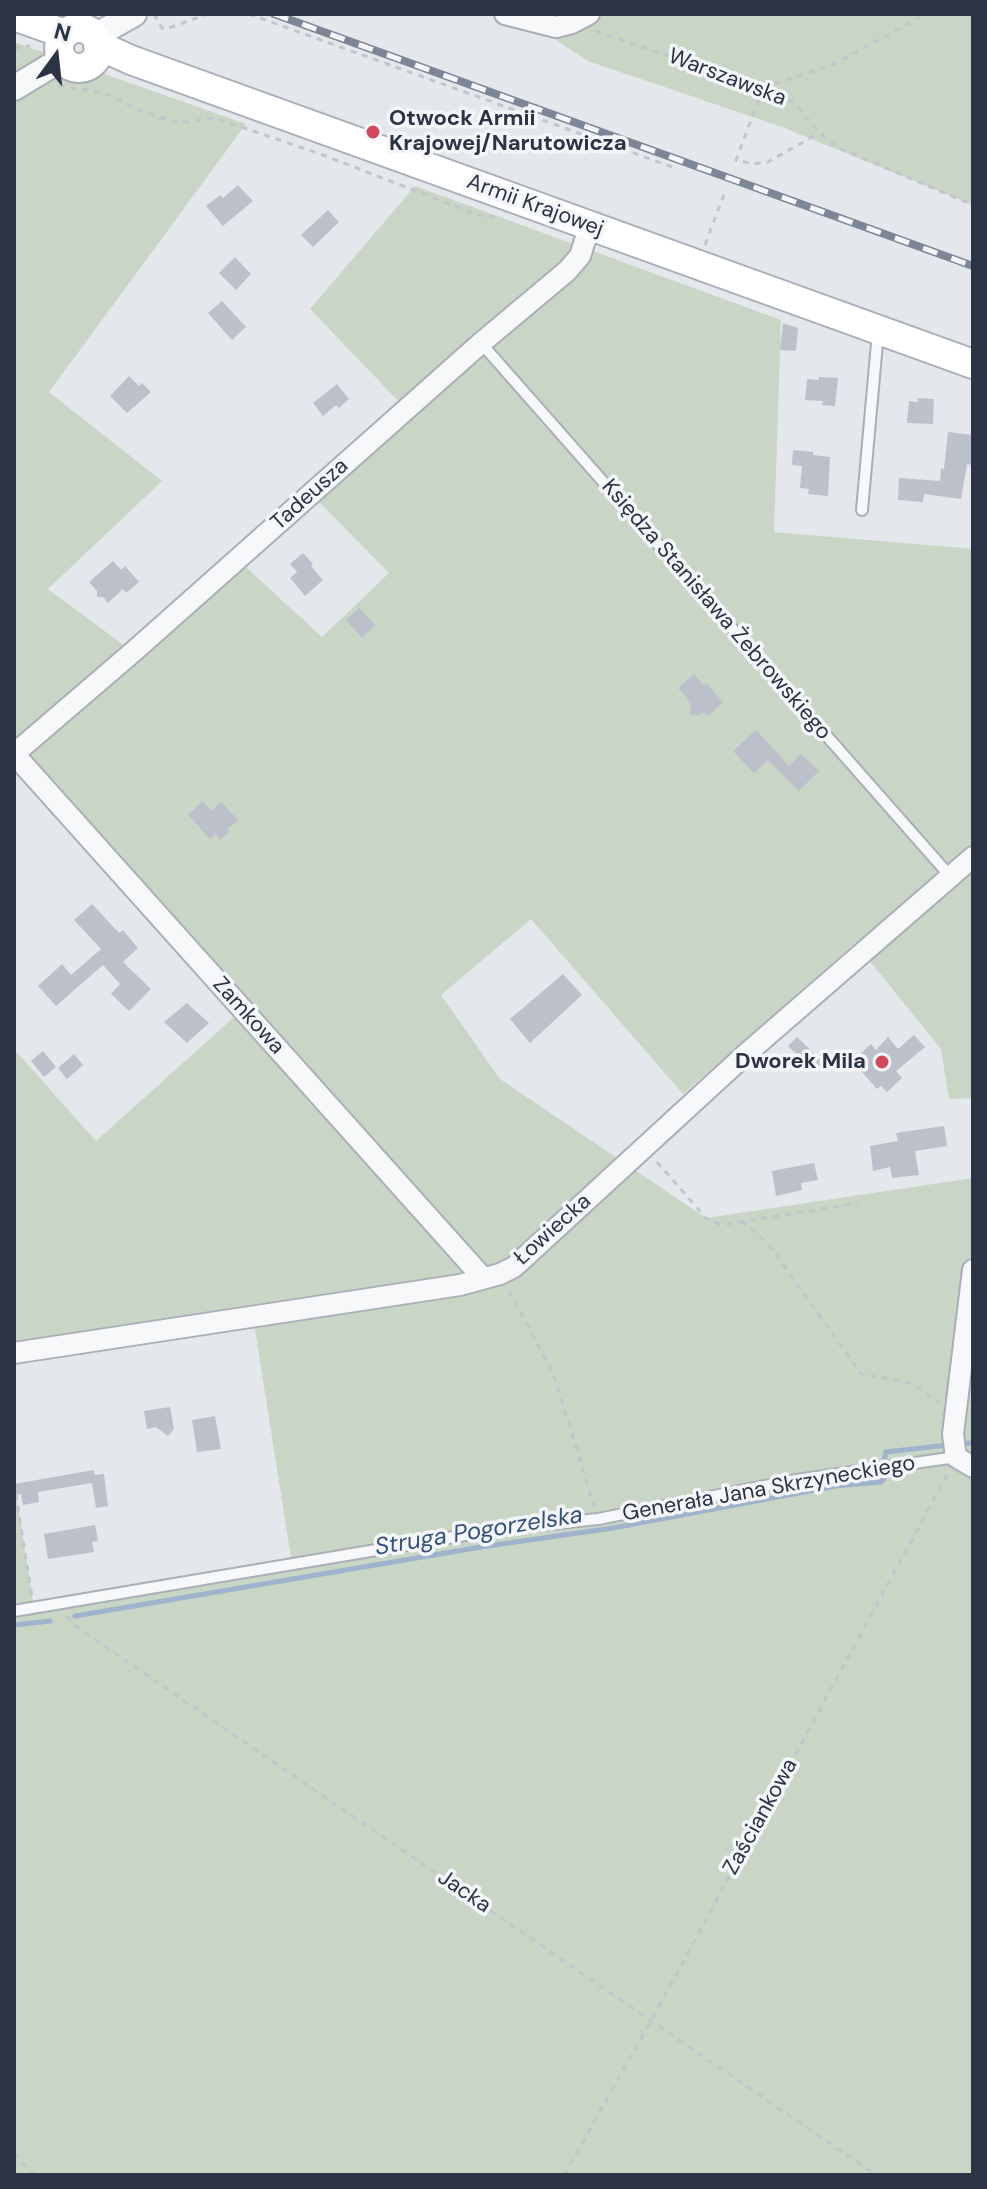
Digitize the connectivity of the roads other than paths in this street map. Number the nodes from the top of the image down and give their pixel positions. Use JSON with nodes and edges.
{"nodes":[{"id":1,"x":134,"y":14,"type":"edge"},
{"id":2,"x":505,"y":14,"type":"edge"},
{"id":3,"x":14,"y":16,"type":"edge"},
{"id":4,"x":580,"y":18,"type":"edge"},
{"id":5,"x":97,"y":41,"type":"junction"},
{"id":6,"x":62,"y":60,"type":"junction"},
{"id":7,"x":14,"y":88,"type":"edge"},
{"id":8,"x":590,"y":225,"type":"junction"},
{"id":9,"x":878,"y":330,"type":"junction"},
{"id":10,"x":481,"y":343,"type":"junction"},
{"id":11,"x":973,"y":364,"type":"edge"},
{"id":12,"x":862,"y":510,"type":"dead end"},
{"id":13,"x":14,"y":754,"type":"edge"},
{"id":14,"x":973,"y":857,"type":"edge"},
{"id":15,"x":950,"y":876,"type":"junction"},
{"id":16,"x":973,"y":1270,"type":"edge"},
{"id":17,"x":491,"y":1276,"type":"junction"},
{"id":18,"x":14,"y":1353,"type":"edge"},
{"id":19,"x":959,"y":1444,"type":"edge"},
{"id":20,"x":14,"y":1611,"type":"edge"}],
"edges":[{"from":1,"to":5,"type":"street"},
{"from":2,"to":4,"type":"street"},
{"from":3,"to":6,"type":"main road"},
{"from":5,"to":6,"type":"main road"},
{"from":5,"to":8,"type":"main road","name":"Armii Krajowej"},
{"from":6,"to":7,"type":"street"},
{"from":8,"to":9,"type":"main road","name":"Armii Krajowej"},
{"from":8,"to":10,"type":"street","name":"Tadeusza"},
{"from":9,"to":11,"type":"main road","name":"Armii Krajowej"},
{"from":9,"to":12,"type":"lane"},
{"from":10,"to":13,"type":"street","name":"Tadeusza"},
{"from":10,"to":15,"type":"lane","name":"Księdza Stanisława Żebrowskiego"},
{"from":13,"to":17,"type":"street","name":"Zamkowa"},
{"from":14,"to":15,"type":"street","name":"Łowiecka"},
{"from":15,"to":17,"type":"street","name":"Łowiecka"},
{"from":16,"to":19,"type":"street"},
{"from":17,"to":18,"type":"street","name":"Łowiecka"},
{"from":19,"to":20,"type":"lane","name":"Generała Jana Skrzyneckiego"}]}
